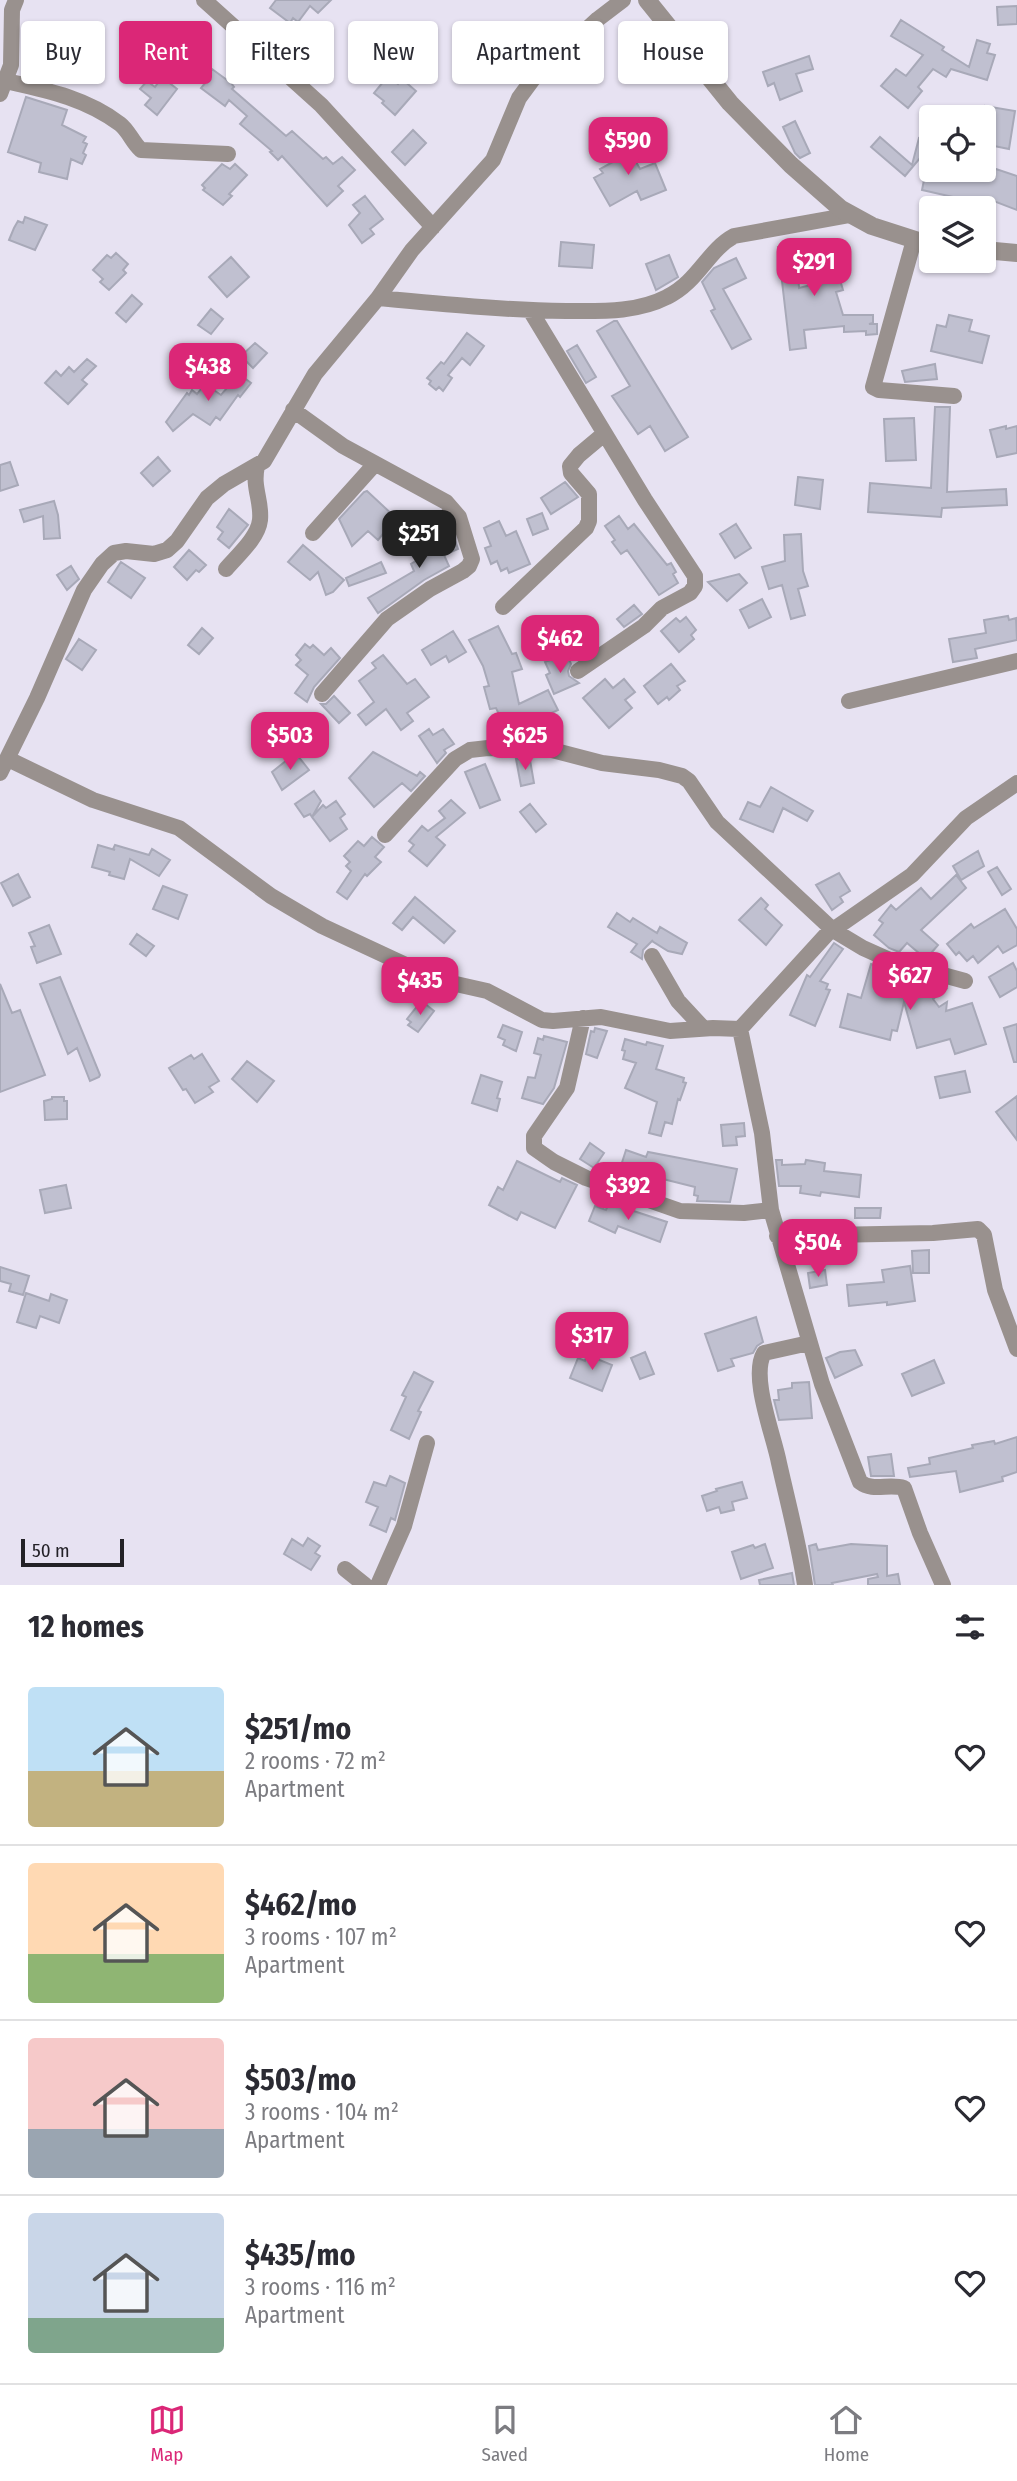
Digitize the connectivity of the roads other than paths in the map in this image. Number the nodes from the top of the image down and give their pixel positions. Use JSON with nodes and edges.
{"nodes":[{"id":1,"x":16,"y":0,"type":"edge"},
{"id":2,"x":204,"y":0,"type":"edge"},
{"id":3,"x":624,"y":0,"type":"edge"},
{"id":4,"x":647,"y":0,"type":"edge"},
{"id":5,"x":6,"y":15,"type":"edge"},
{"id":6,"x":3,"y":88,"type":"edge"},
{"id":7,"x":228,"y":154,"type":"dead end"},
{"id":8,"x":850,"y":215,"type":"junction"},
{"id":9,"x":433,"y":227,"type":"junction"},
{"id":10,"x":919,"y":241,"type":"edge"},
{"id":11,"x":996,"y":251,"type":"edge"},
{"id":12,"x":1017,"y":253,"type":"edge"},
{"id":13,"x":919,"y":254,"type":"edge"},
{"id":14,"x":378,"y":298,"type":"junction"},
{"id":15,"x":530,"y":310,"type":"junction"},
{"id":16,"x":954,"y":396,"type":"dead end"},
{"id":17,"x":293,"y":410,"type":"junction"},
{"id":18,"x":604,"y":434,"type":"junction"},
{"id":19,"x":374,"y":465,"type":"junction"},
{"id":20,"x":257,"y":466,"type":"junction"},
{"id":21,"x":313,"y":533,"type":"dead end"},
{"id":22,"x":226,"y":569,"type":"dead end"},
{"id":23,"x":503,"y":607,"type":"dead end"},
{"id":24,"x":1017,"y":662,"type":"edge"},
{"id":25,"x":578,"y":671,"type":"dead end"},
{"id":26,"x":322,"y":694,"type":"dead end"},
{"id":27,"x":849,"y":701,"type":"dead end"},
{"id":28,"x":4,"y":766,"type":"edge"},
{"id":29,"x":1017,"y":783,"type":"edge"},
{"id":30,"x":385,"y":835,"type":"dead end"},
{"id":31,"x":833,"y":930,"type":"junction"},
{"id":32,"x":652,"y":956,"type":"dead end"},
{"id":33,"x":965,"y":981,"type":"dead end"},
{"id":34,"x":583,"y":1018,"type":"junction"},
{"id":35,"x":704,"y":1028,"type":"junction"},
{"id":36,"x":740,"y":1029,"type":"junction"},
{"id":37,"x":771,"y":1210,"type":"junction"},
{"id":38,"x":777,"y":1236,"type":"junction"},
{"id":39,"x":809,"y":1343,"type":"junction"},
{"id":40,"x":1017,"y":1349,"type":"edge"},
{"id":41,"x":427,"y":1443,"type":"dead end"},
{"id":42,"x":345,"y":1569,"type":"dead end"},
{"id":43,"x":365,"y":1585,"type":"edge"},
{"id":44,"x":379,"y":1585,"type":"edge"},
{"id":45,"x":805,"y":1585,"type":"edge"},
{"id":46,"x":943,"y":1585,"type":"edge"}],
"edges":[{"from":1,"to":5,"type":"street"},
{"from":2,"to":9,"type":"street"},
{"from":3,"to":9,"type":"street"},
{"from":4,"to":8,"type":"street"},
{"from":5,"to":6,"type":"street"},
{"from":6,"to":7,"type":"street"},
{"from":8,"to":10,"type":"street"},
{"from":8,"to":15,"type":"street"},
{"from":9,"to":14,"type":"street"},
{"from":11,"to":12,"type":"street"},
{"from":13,"to":16,"type":"street"},
{"from":14,"to":15,"type":"street"},
{"from":14,"to":17,"type":"street"},
{"from":15,"to":18,"type":"street"},
{"from":17,"to":19,"type":"street"},
{"from":17,"to":20,"type":"street"},
{"from":18,"to":23,"type":"street"},
{"from":18,"to":25,"type":"street"},
{"from":19,"to":21,"type":"street"},
{"from":19,"to":26,"type":"street"},
{"from":20,"to":22,"type":"street"},
{"from":20,"to":28,"type":"street"},
{"from":24,"to":27,"type":"street"},
{"from":28,"to":34,"type":"street"},
{"from":29,"to":31,"type":"street"},
{"from":30,"to":31,"type":"street"},
{"from":31,"to":33,"type":"street"},
{"from":31,"to":36,"type":"street"},
{"from":32,"to":35,"type":"street"},
{"from":34,"to":35,"type":"street"},
{"from":34,"to":37,"type":"street"},
{"from":35,"to":36,"type":"street"},
{"from":36,"to":37,"type":"street"},
{"from":37,"to":38,"type":"street"},
{"from":38,"to":39,"type":"street"},
{"from":38,"to":40,"type":"street"},
{"from":39,"to":45,"type":"street"},
{"from":39,"to":46,"type":"street"},
{"from":41,"to":44,"type":"street"},
{"from":42,"to":43,"type":"street"}]}
